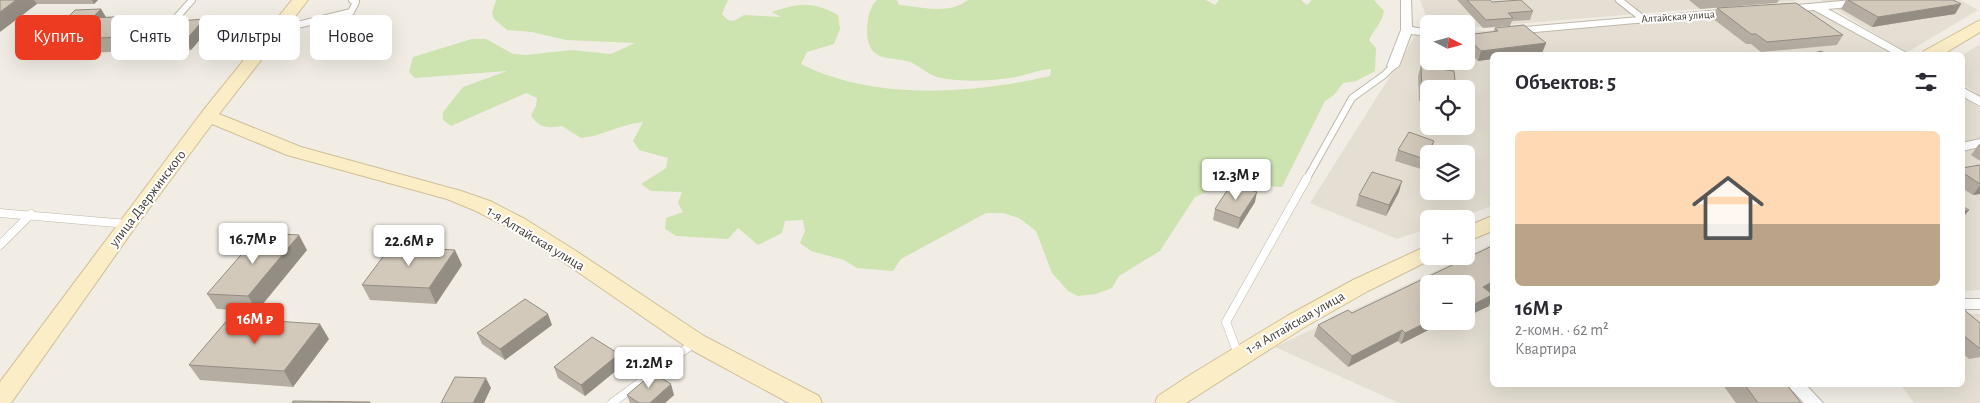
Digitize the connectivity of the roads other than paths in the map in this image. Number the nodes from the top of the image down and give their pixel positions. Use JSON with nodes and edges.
{"nodes":[{"id":1,"x":192,"y":0,"type":"edge"},
{"id":2,"x":300,"y":0,"type":"edge"},
{"id":3,"x":352,"y":0,"type":"edge"},
{"id":4,"x":1406,"y":0,"type":"edge"},
{"id":5,"x":1618,"y":0,"type":"edge"},
{"id":6,"x":1806,"y":0,"type":"edge"},
{"id":7,"x":1890,"y":0,"type":"edge"},
{"id":8,"x":1816,"y":7,"type":"junction"},
{"id":9,"x":1777,"y":9,"type":"edge"},
{"id":10,"x":1748,"y":11,"type":"edge"},
{"id":11,"x":179,"y":15,"type":"edge"},
{"id":12,"x":287,"y":15,"type":"edge"},
{"id":13,"x":1642,"y":18,"type":"junction"},
{"id":14,"x":300,"y":25,"type":"edge"},
{"id":15,"x":1980,"y":25,"type":"edge"},
{"id":16,"x":1407,"y":30,"type":"junction"},
{"id":17,"x":1420,"y":32,"type":"edge"},
{"id":18,"x":1496,"y":32,"type":"edge"},
{"id":19,"x":1898,"y":52,"type":"edge"},
{"id":20,"x":1935,"y":52,"type":"edge"},
{"id":21,"x":251,"y":60,"type":"edge"},
{"id":22,"x":1393,"y":66,"type":"joint"},
{"id":23,"x":1965,"y":93,"type":"edge"},
{"id":24,"x":1980,"y":102,"type":"edge"},
{"id":25,"x":208,"y":116,"type":"junction"},
{"id":26,"x":1980,"y":143,"type":"edge"},
{"id":27,"x":1965,"y":146,"type":"edge"},
{"id":28,"x":0,"y":213,"type":"edge"},
{"id":29,"x":31,"y":214,"type":"junction"},
{"id":30,"x":127,"y":224,"type":"junction"},
{"id":31,"x":1490,"y":224,"type":"edge"},
{"id":32,"x":1475,"y":231,"type":"edge"},
{"id":33,"x":0,"y":246,"type":"edge"},
{"id":34,"x":1420,"y":256,"type":"edge"},
{"id":35,"x":1965,"y":304,"type":"edge"},
{"id":36,"x":1980,"y":304,"type":"edge"},
{"id":37,"x":696,"y":342,"type":"junction"},
{"id":38,"x":1238,"y":355,"type":"junction"},
{"id":39,"x":1797,"y":387,"type":"edge"},
{"id":40,"x":0,"y":400,"type":"edge"},
{"id":41,"x":612,"y":403,"type":"edge"},
{"id":42,"x":810,"y":403,"type":"edge"},
{"id":43,"x":1167,"y":403,"type":"edge"},
{"id":44,"x":1815,"y":403,"type":"edge"}],
"edges":[{"from":1,"to":11,"type":"lane"},
{"from":2,"to":12,"type":"street","name":"улица Дзержинского"},
{"from":3,"to":14,"type":"lane"},
{"from":4,"to":16,"type":"street"},
{"from":5,"to":13,"type":"lane"},
{"from":6,"to":8,"type":"street"},
{"from":7,"to":8,"type":"street"},
{"from":8,"to":9,"type":"street"},
{"from":8,"to":19,"type":"street"},
{"from":10,"to":13,"type":"street","name":"Алтайская улица"},
{"from":13,"to":18,"type":"street","name":"Алтайская улица"},
{"from":15,"to":20,"type":"street"},
{"from":16,"to":17,"type":"street"},
{"from":16,"to":22,"type":"street"},
{"from":21,"to":25,"type":"street","name":"улица Дзержинского"},
{"from":22,"to":38,"type":"lane"},
{"from":23,"to":24,"type":"street"},
{"from":25,"to":30,"type":"street","name":"улица Дзержинского"},
{"from":25,"to":37,"type":"street","name":"1-я Алтайская улица"},
{"from":26,"to":27,"type":"street"},
{"from":28,"to":29,"type":"lane"},
{"from":29,"to":30,"type":"lane"},
{"from":29,"to":33,"type":"lane"},
{"from":30,"to":40,"type":"street","name":"улица Дзержинского"},
{"from":31,"to":32,"type":"street"},
{"from":34,"to":38,"type":"street","name":"1-я Алтайская улица"},
{"from":35,"to":36,"type":"street"},
{"from":37,"to":41,"type":"lane"},
{"from":37,"to":42,"type":"street","name":"1-я Алтайская улица"},
{"from":38,"to":43,"type":"street","name":"1-я Алтайская улица"},
{"from":39,"to":44,"type":"street"}]}
